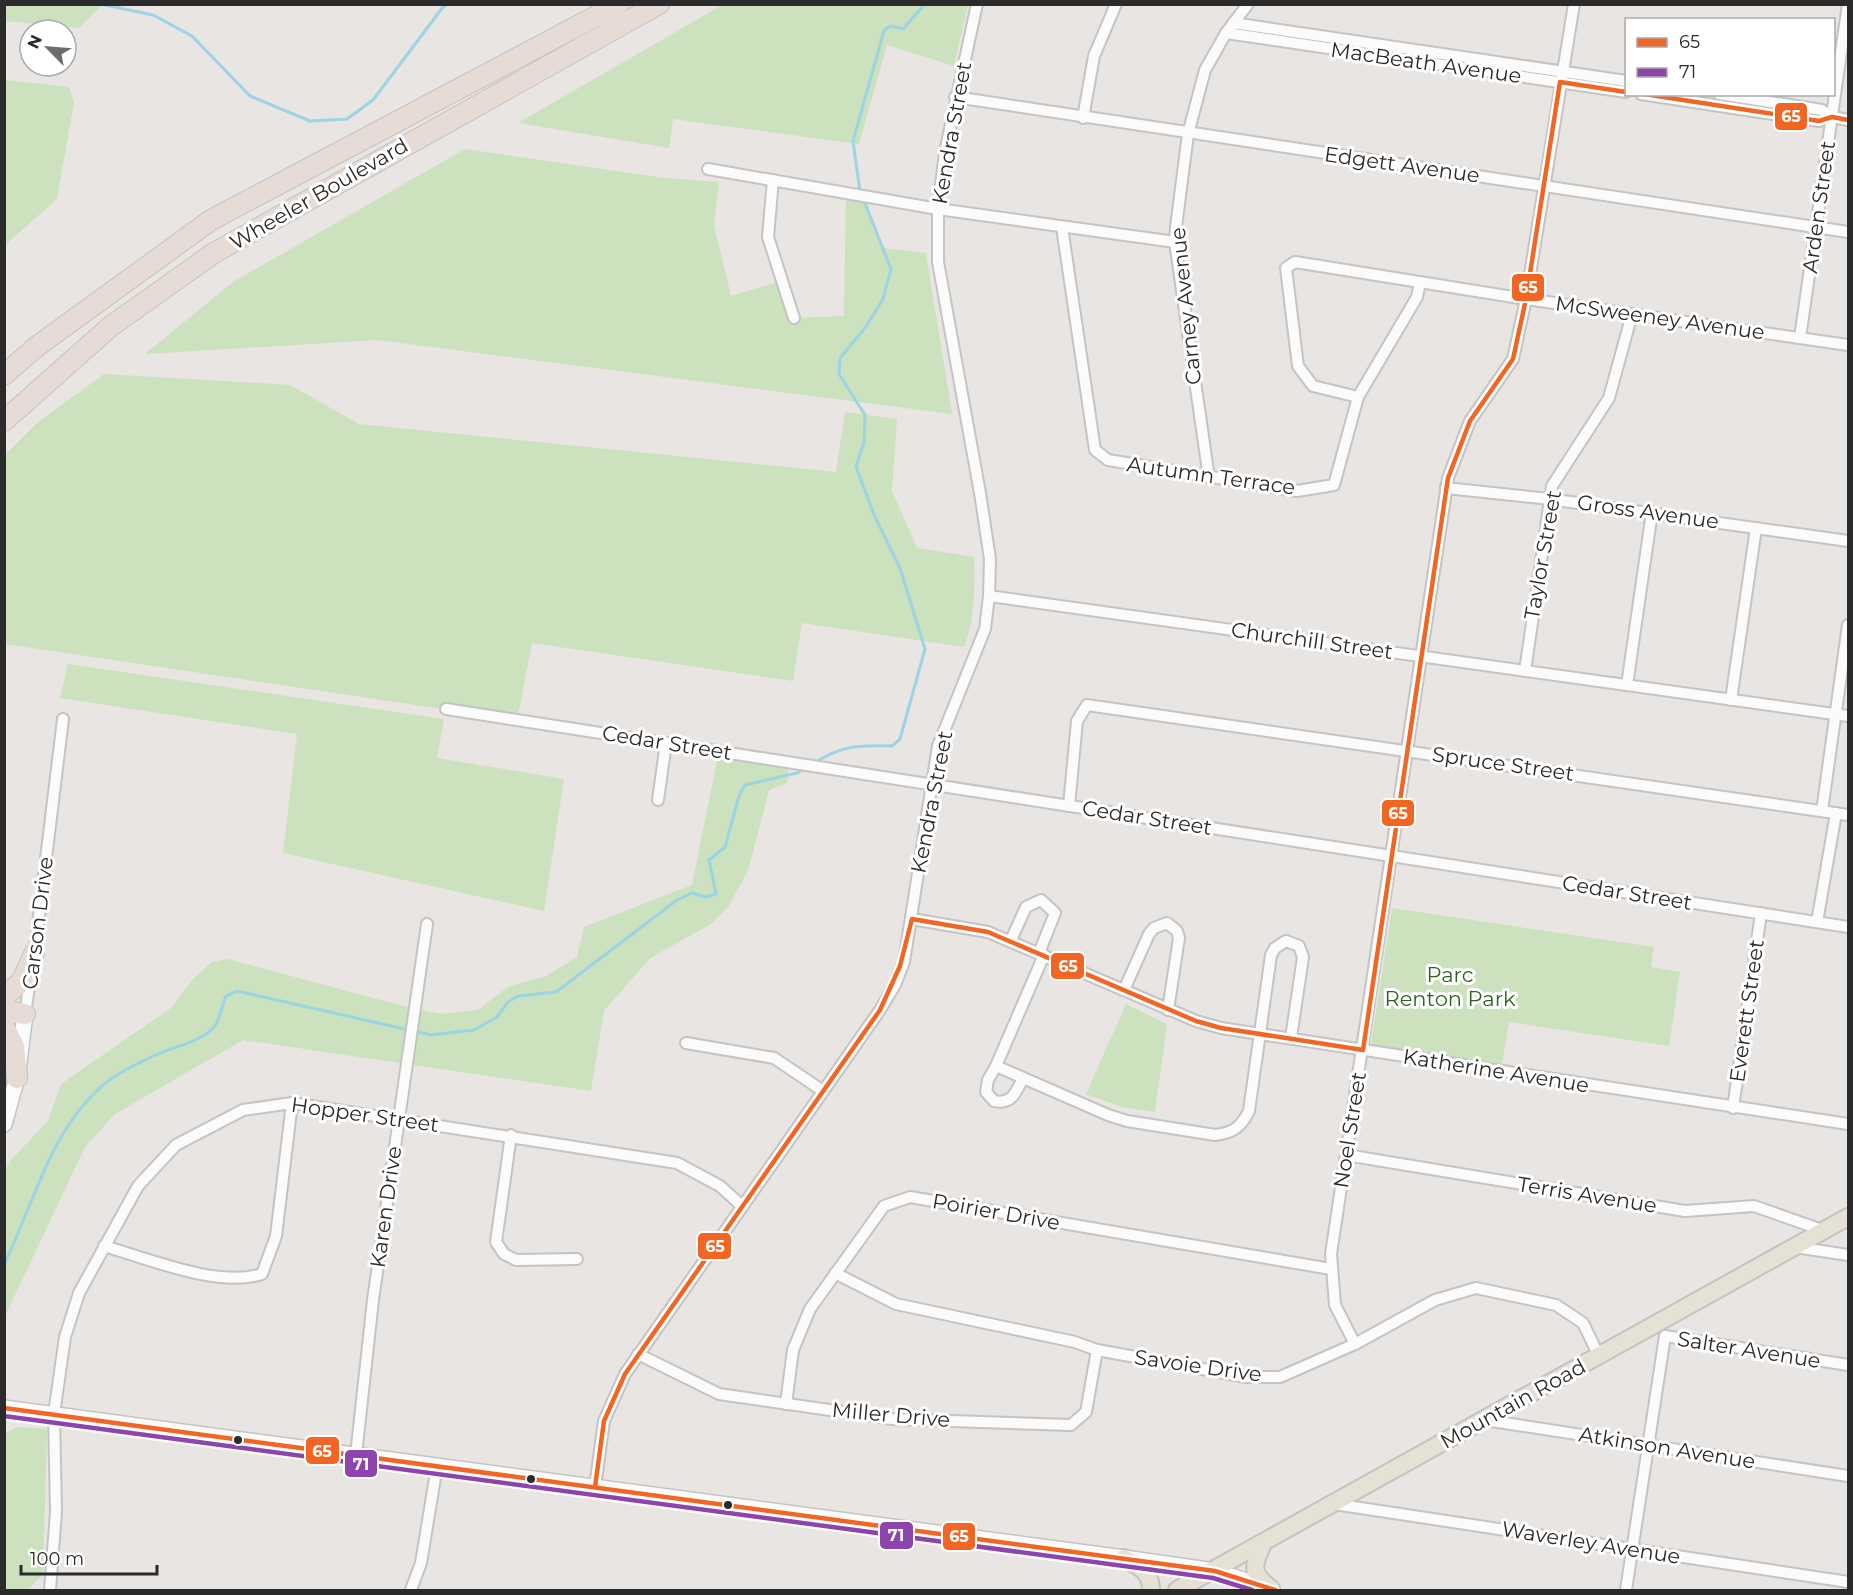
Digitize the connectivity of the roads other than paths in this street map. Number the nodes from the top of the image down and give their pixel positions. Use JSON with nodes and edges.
{"nodes":[{"id":1,"x":619,"y":4,"type":"edge"},
{"id":2,"x":659,"y":4,"type":"edge"},
{"id":3,"x":977,"y":4,"type":"edge"},
{"id":4,"x":1116,"y":4,"type":"edge"},
{"id":5,"x":1248,"y":4,"type":"edge"},
{"id":6,"x":1574,"y":4,"type":"edge"},
{"id":7,"x":1848,"y":4,"type":"edge"},
{"id":8,"x":1233,"y":23,"type":"junction"},
{"id":9,"x":1226,"y":33,"type":"junction"},
{"id":10,"x":1562,"y":77,"type":"junction"},
{"id":11,"x":1625,"y":81,"type":"edge"},
{"id":12,"x":1625,"y":92,"type":"edge"},
{"id":13,"x":1654,"y":96,"type":"edge"},
{"id":14,"x":1730,"y":96,"type":"edge"},
{"id":15,"x":1835,"y":96,"type":"edge"},
{"id":16,"x":1835,"y":96,"type":"edge"},
{"id":17,"x":955,"y":97,"type":"junction"},
{"id":18,"x":1740,"y":98,"type":"junction"},
{"id":19,"x":1737,"y":109,"type":"junction"},
{"id":20,"x":1832,"y":117,"type":"junction"},
{"id":21,"x":1083,"y":118,"type":"junction"},
{"id":22,"x":1848,"y":120,"type":"edge"},
{"id":23,"x":1188,"y":134,"type":"junction"},
{"id":24,"x":708,"y":169,"type":"dead end"},
{"id":25,"x":773,"y":180,"type":"junction"},
{"id":26,"x":1545,"y":186,"type":"junction"},
{"id":27,"x":938,"y":209,"type":"junction"},
{"id":28,"x":1062,"y":227,"type":"junction"},
{"id":29,"x":1817,"y":227,"type":"junction"},
{"id":30,"x":1848,"y":232,"type":"edge"},
{"id":31,"x":1175,"y":242,"type":"junction"},
{"id":32,"x":1420,"y":282,"type":"junction"},
{"id":33,"x":1526,"y":299,"type":"junction"},
{"id":34,"x":1632,"y":314,"type":"junction"},
{"id":35,"x":794,"y":318,"type":"dead end"},
{"id":36,"x":1800,"y":338,"type":"junction"},
{"id":37,"x":1848,"y":345,"type":"edge"},
{"id":38,"x":4,"y":375,"type":"edge"},
{"id":39,"x":1358,"y":397,"type":"junction"},
{"id":40,"x":4,"y":421,"type":"edge"},
{"id":41,"x":1209,"y":478,"type":"junction"},
{"id":42,"x":1446,"y":488,"type":"junction"},
{"id":43,"x":1549,"y":499,"type":"junction"},
{"id":44,"x":1652,"y":513,"type":"junction"},
{"id":45,"x":1756,"y":528,"type":"junction"},
{"id":46,"x":1848,"y":541,"type":"edge"},
{"id":47,"x":989,"y":596,"type":"junction"},
{"id":48,"x":1848,"y":625,"type":"edge"},
{"id":49,"x":1422,"y":657,"type":"junction"},
{"id":50,"x":1525,"y":671,"type":"junction"},
{"id":51,"x":1629,"y":681,"type":"junction"},
{"id":52,"x":1731,"y":700,"type":"junction"},
{"id":53,"x":446,"y":709,"type":"dead end"},
{"id":54,"x":1843,"y":715,"type":"edge"},
{"id":55,"x":63,"y":720,"type":"dead end"},
{"id":56,"x":666,"y":743,"type":"junction"},
{"id":57,"x":1407,"y":750,"type":"junction"},
{"id":58,"x":932,"y":785,"type":"junction"},
{"id":59,"x":658,"y":800,"type":"dead end"},
{"id":60,"x":1069,"y":806,"type":"junction"},
{"id":61,"x":1822,"y":811,"type":"junction"},
{"id":62,"x":1836,"y":813,"type":"junction"},
{"id":63,"x":1848,"y":815,"type":"edge"},
{"id":64,"x":1391,"y":856,"type":"junction"},
{"id":65,"x":1761,"y":914,"type":"junction"},
{"id":66,"x":912,"y":920,"type":"junction"},
{"id":67,"x":1817,"y":922,"type":"junction"},
{"id":68,"x":427,"y":924,"type":"dead end"},
{"id":69,"x":1848,"y":927,"type":"edge"},
{"id":70,"x":1011,"y":940,"type":"junction"},
{"id":71,"x":34,"y":954,"type":"junction"},
{"id":72,"x":1041,"y":954,"type":"junction"},
{"id":73,"x":1124,"y":990,"type":"junction"},
{"id":74,"x":4,"y":997,"type":"edge"},
{"id":75,"x":1168,"y":1010,"type":"junction"},
{"id":76,"x":4,"y":1011,"type":"edge"},
{"id":77,"x":26,"y":1014,"type":"junction"},
{"id":78,"x":4,"y":1027,"type":"edge"},
{"id":79,"x":1260,"y":1034,"type":"junction"},
{"id":80,"x":1291,"y":1038,"type":"junction"},
{"id":81,"x":686,"y":1043,"type":"dead end"},
{"id":82,"x":1363,"y":1050,"type":"junction"},
{"id":83,"x":996,"y":1066,"type":"junction"},
{"id":84,"x":1023,"y":1077,"type":"junction"},
{"id":85,"x":17,"y":1078,"type":"junction"},
{"id":86,"x":823,"y":1091,"type":"junction"},
{"id":87,"x":292,"y":1103,"type":"junction"},
{"id":88,"x":1733,"y":1108,"type":"junction"},
{"id":89,"x":399,"y":1119,"type":"junction"},
{"id":90,"x":4,"y":1124,"type":"edge"},
{"id":91,"x":1848,"y":1124,"type":"edge"},
{"id":92,"x":511,"y":1135,"type":"junction"},
{"id":93,"x":1346,"y":1155,"type":"junction"},
{"id":94,"x":742,"y":1206,"type":"junction"},
{"id":95,"x":1848,"y":1217,"type":"edge"},
{"id":96,"x":1825,"y":1231,"type":"junction"},
{"id":97,"x":104,"y":1246,"type":"junction"},
{"id":98,"x":1796,"y":1247,"type":"junction"},
{"id":99,"x":1848,"y":1255,"type":"edge"},
{"id":100,"x":577,"y":1259,"type":"dead end"},
{"id":101,"x":1331,"y":1269,"type":"junction"},
{"id":102,"x":835,"y":1273,"type":"junction"},
{"id":103,"x":1661,"y":1330,"type":"junction"},
{"id":104,"x":1355,"y":1344,"type":"junction"},
{"id":105,"x":1097,"y":1350,"type":"junction"},
{"id":106,"x":638,"y":1354,"type":"junction"},
{"id":107,"x":1599,"y":1356,"type":"junction"},
{"id":108,"x":1848,"y":1365,"type":"edge"},
{"id":109,"x":786,"y":1404,"type":"junction"},
{"id":110,"x":4,"y":1408,"type":"edge"},
{"id":111,"x":54,"y":1414,"type":"junction"},
{"id":112,"x":1485,"y":1420,"type":"junction"},
{"id":113,"x":1648,"y":1445,"type":"junction"},
{"id":114,"x":356,"y":1455,"type":"junction"},
{"id":115,"x":437,"y":1466,"type":"junction"},
{"id":116,"x":1848,"y":1476,"type":"edge"},
{"id":117,"x":595,"y":1487,"type":"junction"},
{"id":118,"x":1334,"y":1504,"type":"junction"},
{"id":119,"x":1263,"y":1544,"type":"junction"},
{"id":120,"x":1632,"y":1550,"type":"junction"},
{"id":121,"x":1124,"y":1558,"type":"junction"},
{"id":122,"x":1215,"y":1571,"type":"junction"},
{"id":123,"x":1848,"y":1582,"type":"edge"},
{"id":124,"x":50,"y":1590,"type":"edge"},
{"id":125,"x":411,"y":1590,"type":"edge"},
{"id":126,"x":1151,"y":1590,"type":"edge"},
{"id":127,"x":1177,"y":1590,"type":"edge"},
{"id":128,"x":1273,"y":1590,"type":"edge"},
{"id":129,"x":1626,"y":1590,"type":"edge"}],
"edges":[{"from":1,"to":38,"type":"highway","name":"Wheeler Boulevard"},
{"from":2,"to":40,"type":"highway","name":"Wheeler Boulevard"},
{"from":3,"to":17,"type":"street","name":"Kendra Street"},
{"from":4,"to":21,"type":"street"},
{"from":5,"to":8,"type":"street","name":"Carney Avenue"},
{"from":6,"to":10,"type":"street","name":"Noel Street"},
{"from":7,"to":16,"type":"street","name":"Arden Street"},
{"from":8,"to":9,"type":"street","name":"Carney Avenue"},
{"from":8,"to":10,"type":"street","name":"MacBeath Avenue"},
{"from":9,"to":10,"type":"street","name":"MacBeath Avenue"},
{"from":9,"to":23,"type":"street","name":"Carney Avenue"},
{"from":10,"to":11,"type":"street","name":"MacBeath Avenue"},
{"from":10,"to":12,"type":"street","name":"MacBeath Avenue"},
{"from":10,"to":26,"type":"street","name":"Noel Street"},
{"from":13,"to":19,"type":"street"},
{"from":14,"to":18,"type":"street"},
{"from":15,"to":20,"type":"street","name":"Arden Street"},
{"from":17,"to":21,"type":"street","name":"Edgett Avenue"},
{"from":17,"to":27,"type":"street","name":"Kendra Street"},
{"from":18,"to":19,"type":"street"},
{"from":18,"to":20,"type":"street"},
{"from":19,"to":20,"type":"street"},
{"from":20,"to":22,"type":"street"},
{"from":20,"to":29,"type":"street","name":"Arden Street"},
{"from":21,"to":23,"type":"street","name":"Edgett Avenue"},
{"from":23,"to":26,"type":"street","name":"Edgett Avenue"},
{"from":23,"to":31,"type":"street","name":"Carney Avenue"},
{"from":24,"to":25,"type":"street"},
{"from":25,"to":27,"type":"street"},
{"from":25,"to":35,"type":"street"},
{"from":26,"to":29,"type":"street","name":"Edgett Avenue"},
{"from":26,"to":33,"type":"street","name":"Noel Street"},
{"from":27,"to":28,"type":"street"},
{"from":27,"to":47,"type":"street","name":"Kendra Street"},
{"from":28,"to":31,"type":"street"},
{"from":28,"to":41,"type":"street","name":"Autumn Terrace"},
{"from":29,"to":30,"type":"street","name":"Edgett Avenue"},
{"from":29,"to":36,"type":"street","name":"Arden Street"},
{"from":31,"to":41,"type":"street","name":"Carney Avenue"},
{"from":32,"to":33,"type":"street","name":"McSweeney Avenue"},
{"from":32,"to":39,"type":"street","name":"Autumn Terrace"},
{"from":32,"to":39,"type":"street","name":"McSweeney Avenue"},
{"from":33,"to":34,"type":"street","name":"McSweeney Avenue"},
{"from":33,"to":42,"type":"street","name":"Noel Street"},
{"from":34,"to":36,"type":"street","name":"McSweeney Avenue"},
{"from":34,"to":43,"type":"street","name":"Taylor Street"},
{"from":36,"to":37,"type":"street","name":"McSweeney Avenue"},
{"from":39,"to":41,"type":"street","name":"Autumn Terrace"},
{"from":42,"to":43,"type":"street","name":"Gross Avenue"},
{"from":42,"to":49,"type":"street","name":"Noel Street"},
{"from":43,"to":44,"type":"street","name":"Gross Avenue"},
{"from":43,"to":50,"type":"street","name":"Taylor Street"},
{"from":44,"to":45,"type":"street","name":"Gross Avenue"},
{"from":44,"to":51,"type":"street"},
{"from":45,"to":46,"type":"street","name":"Gross Avenue"},
{"from":45,"to":52,"type":"street"},
{"from":47,"to":49,"type":"street","name":"Churchill Street"},
{"from":47,"to":58,"type":"street","name":"Kendra Street"},
{"from":48,"to":54,"type":"street"},
{"from":49,"to":50,"type":"street","name":"Churchill Street"},
{"from":49,"to":57,"type":"street","name":"Noel Street"},
{"from":50,"to":51,"type":"street","name":"Churchill Street"},
{"from":51,"to":52,"type":"street","name":"Churchill Street"},
{"from":52,"to":54,"type":"street","name":"Churchill Street"},
{"from":53,"to":56,"type":"street","name":"Cedar Street"},
{"from":54,"to":61,"type":"street"},
{"from":55,"to":71,"type":"street","name":"Carson Drive"},
{"from":56,"to":58,"type":"street","name":"Cedar Street"},
{"from":56,"to":59,"type":"street"},
{"from":57,"to":60,"type":"street","name":"Spruce Street"},
{"from":57,"to":61,"type":"street","name":"Spruce Street"},
{"from":57,"to":64,"type":"street","name":"Noel Street"},
{"from":58,"to":60,"type":"street","name":"Cedar Street"},
{"from":58,"to":66,"type":"street","name":"Kendra Street"},
{"from":60,"to":64,"type":"street","name":"Cedar Street"},
{"from":61,"to":62,"type":"street","name":"Spruce Street"},
{"from":62,"to":63,"type":"street","name":"Spruce Street"},
{"from":62,"to":67,"type":"street"},
{"from":64,"to":65,"type":"street","name":"Cedar Street"},
{"from":64,"to":82,"type":"street","name":"Noel Street"},
{"from":65,"to":67,"type":"street","name":"Cedar Street"},
{"from":65,"to":88,"type":"street","name":"Everett Street"},
{"from":66,"to":70,"type":"street","name":"Katherine Avenue"},
{"from":66,"to":86,"type":"street","name":"Kendra Street"},
{"from":67,"to":69,"type":"street","name":"Cedar Street"},
{"from":68,"to":89,"type":"street","name":"Karen Drive"},
{"from":70,"to":72,"type":"street","name":"Katherine Avenue"},
{"from":70,"to":72,"type":"street"},
{"from":71,"to":74,"type":"highway"},
{"from":71,"to":77,"type":"street","name":"Carson Drive"},
{"from":72,"to":73,"type":"street","name":"Katherine Avenue"},
{"from":72,"to":83,"type":"street"},
{"from":73,"to":75,"type":"street","name":"Katherine Avenue"},
{"from":73,"to":75,"type":"street"},
{"from":75,"to":79,"type":"street","name":"Katherine Avenue"},
{"from":76,"to":77,"type":"highway"},
{"from":77,"to":85,"type":"main road","name":"Carson Drive"},
{"from":78,"to":85,"type":"highway"},
{"from":79,"to":80,"type":"street","name":"Katherine Avenue"},
{"from":79,"to":80,"type":"street"},
{"from":79,"to":84,"type":"street"},
{"from":80,"to":82,"type":"street","name":"Katherine Avenue"},
{"from":81,"to":86,"type":"street"},
{"from":82,"to":88,"type":"street","name":"Katherine Avenue"},
{"from":82,"to":93,"type":"street","name":"Noel Street"},
{"from":83,"to":84,"type":"street"},
{"from":83,"to":84,"type":"street"},
{"from":85,"to":90,"type":"main road","name":"Carson Drive"},
{"from":86,"to":94,"type":"street","name":"Kendra Street"},
{"from":87,"to":89,"type":"street","name":"Hopper Street"},
{"from":87,"to":97,"type":"street","name":"Hopper Street"},
{"from":87,"to":97,"type":"street"},
{"from":88,"to":91,"type":"street","name":"Katherine Avenue"},
{"from":89,"to":92,"type":"street","name":"Hopper Street"},
{"from":89,"to":114,"type":"street","name":"Karen Drive"},
{"from":92,"to":94,"type":"street","name":"Hopper Street"},
{"from":92,"to":100,"type":"street"},
{"from":93,"to":96,"type":"street","name":"Terris Avenue"},
{"from":93,"to":101,"type":"street","name":"Noel Street"},
{"from":94,"to":106,"type":"street","name":"Kendra Street"},
{"from":95,"to":96,"type":"main road","name":"Mountain Road"},
{"from":96,"to":98,"type":"main road","name":"Mountain Road"},
{"from":97,"to":111,"type":"street","name":"Hopper Street"},
{"from":98,"to":99,"type":"street"},
{"from":98,"to":103,"type":"main road","name":"Mountain Road"},
{"from":101,"to":102,"type":"street","name":"Poirier Drive"},
{"from":101,"to":104,"type":"street","name":"Noel Street"},
{"from":102,"to":105,"type":"street","name":"Savoie Drive"},
{"from":102,"to":109,"type":"street","name":"Poirier Drive"},
{"from":103,"to":107,"type":"main road","name":"Mountain Road"},
{"from":103,"to":108,"type":"street","name":"Salter Avenue"},
{"from":103,"to":113,"type":"street"},
{"from":104,"to":105,"type":"street","name":"Savoie Drive"},
{"from":104,"to":107,"type":"street","name":"Savoie Drive"},
{"from":105,"to":109,"type":"street","name":"Miller Drive"},
{"from":106,"to":109,"type":"street","name":"Miller Drive"},
{"from":106,"to":117,"type":"street","name":"Kendra Street"},
{"from":107,"to":112,"type":"main road","name":"Mountain Road"},
{"from":110,"to":111,"type":"main road"},
{"from":111,"to":114,"type":"main road"},
{"from":111,"to":124,"type":"street","name":"Hopper Street"},
{"from":112,"to":113,"type":"street","name":"Atkinson Avenue"},
{"from":112,"to":118,"type":"main road","name":"Mountain Road"},
{"from":113,"to":116,"type":"street","name":"Atkinson Avenue"},
{"from":113,"to":120,"type":"street"},
{"from":114,"to":115,"type":"main road"},
{"from":115,"to":117,"type":"main road"},
{"from":115,"to":125,"type":"street"},
{"from":117,"to":121,"type":"main road"},
{"from":118,"to":119,"type":"main road","name":"Mountain Road"},
{"from":118,"to":120,"type":"street","name":"Waverley Avenue"},
{"from":119,"to":122,"type":"main road","name":"Mountain Road"},
{"from":119,"to":128,"type":"main road"},
{"from":120,"to":123,"type":"street","name":"Waverley Avenue"},
{"from":120,"to":129,"type":"street"},
{"from":121,"to":122,"type":"main road"},
{"from":121,"to":126,"type":"main road"},
{"from":122,"to":127,"type":"main road","name":"Mountain Road"},
{"from":122,"to":128,"type":"main road"}]}
